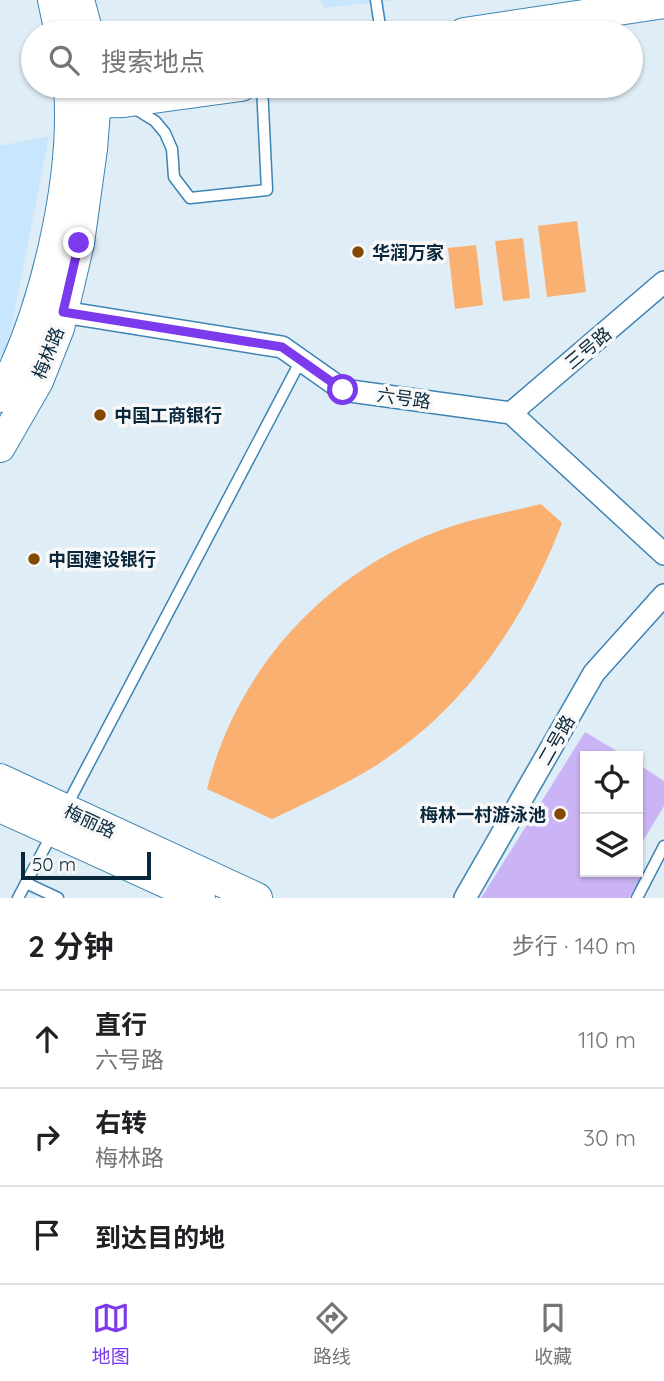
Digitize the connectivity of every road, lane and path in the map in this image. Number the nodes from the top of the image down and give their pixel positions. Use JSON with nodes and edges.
{"nodes":[{"id":1,"x":53,"y":0,"type":"edge"},
{"id":2,"x":376,"y":0,"type":"edge"},
{"id":3,"x":664,"y":4,"type":"edge"},
{"id":4,"x":57,"y":21,"type":"edge"},
{"id":5,"x":379,"y":21,"type":"edge"},
{"id":6,"x":547,"y":21,"type":"edge"},
{"id":7,"x":664,"y":23,"type":"edge"},
{"id":8,"x":643,"y":26,"type":"edge"},
{"id":9,"x":92,"y":98,"type":"edge"},
{"id":10,"x":94,"y":98,"type":"edge"},
{"id":11,"x":105,"y":98,"type":"edge"},
{"id":12,"x":263,"y":98,"type":"edge"},
{"id":13,"x":664,"y":282,"type":"edge"},
{"id":14,"x":63,"y":312,"type":"junction"},
{"id":15,"x":301,"y":360,"type":"junction"},
{"id":16,"x":0,"y":397,"type":"edge"},
{"id":17,"x":511,"y":412,"type":"junction"},
{"id":18,"x":0,"y":447,"type":"edge"},
{"id":19,"x":664,"y":554,"type":"edge"},
{"id":20,"x":664,"y":596,"type":"edge"},
{"id":21,"x":0,"y":779,"type":"edge"},
{"id":22,"x":0,"y":807,"type":"edge"},
{"id":23,"x":59,"y":820,"type":"junction"},
{"id":24,"x":664,"y":846,"type":"edge"},
{"id":25,"x":26,"y":883,"type":"junction"},
{"id":26,"x":18,"y":898,"type":"edge"},
{"id":27,"x":58,"y":898,"type":"edge"},
{"id":28,"x":200,"y":898,"type":"edge"},
{"id":29,"x":257,"y":898,"type":"edge"},
{"id":30,"x":465,"y":898,"type":"edge"},
{"id":31,"x":637,"y":898,"type":"edge"}],
"edges":[{"from":1,"to":4,"type":"street"},
{"from":2,"to":5,"type":"lane"},
{"from":3,"to":6,"type":"street"},
{"from":7,"to":8,"type":"street"},
{"from":9,"to":16,"type":"street","name":"梅林路"},
{"from":10,"to":14,"type":"street","name":"梅林路"},
{"from":11,"to":12,"type":"lane"},
{"from":13,"to":17,"type":"street","name":"三号路"},
{"from":14,"to":15,"type":"street","name":"六号路"},
{"from":14,"to":18,"type":"street","name":"梅林路"},
{"from":15,"to":17,"type":"street","name":"六号路"},
{"from":15,"to":23,"type":"lane"},
{"from":17,"to":19,"type":"street"},
{"from":20,"to":30,"type":"street","name":"二号路"},
{"from":21,"to":23,"type":"street","name":"梅丽路"},
{"from":22,"to":23,"type":"street","name":"梅丽路"},
{"from":23,"to":25,"type":"lane"},
{"from":23,"to":28,"type":"street","name":"梅丽路"},
{"from":23,"to":29,"type":"street","name":"梅丽路"},
{"from":24,"to":31,"type":"lane"},
{"from":25,"to":26,"type":"lane"},
{"from":25,"to":27,"type":"lane"}]}
